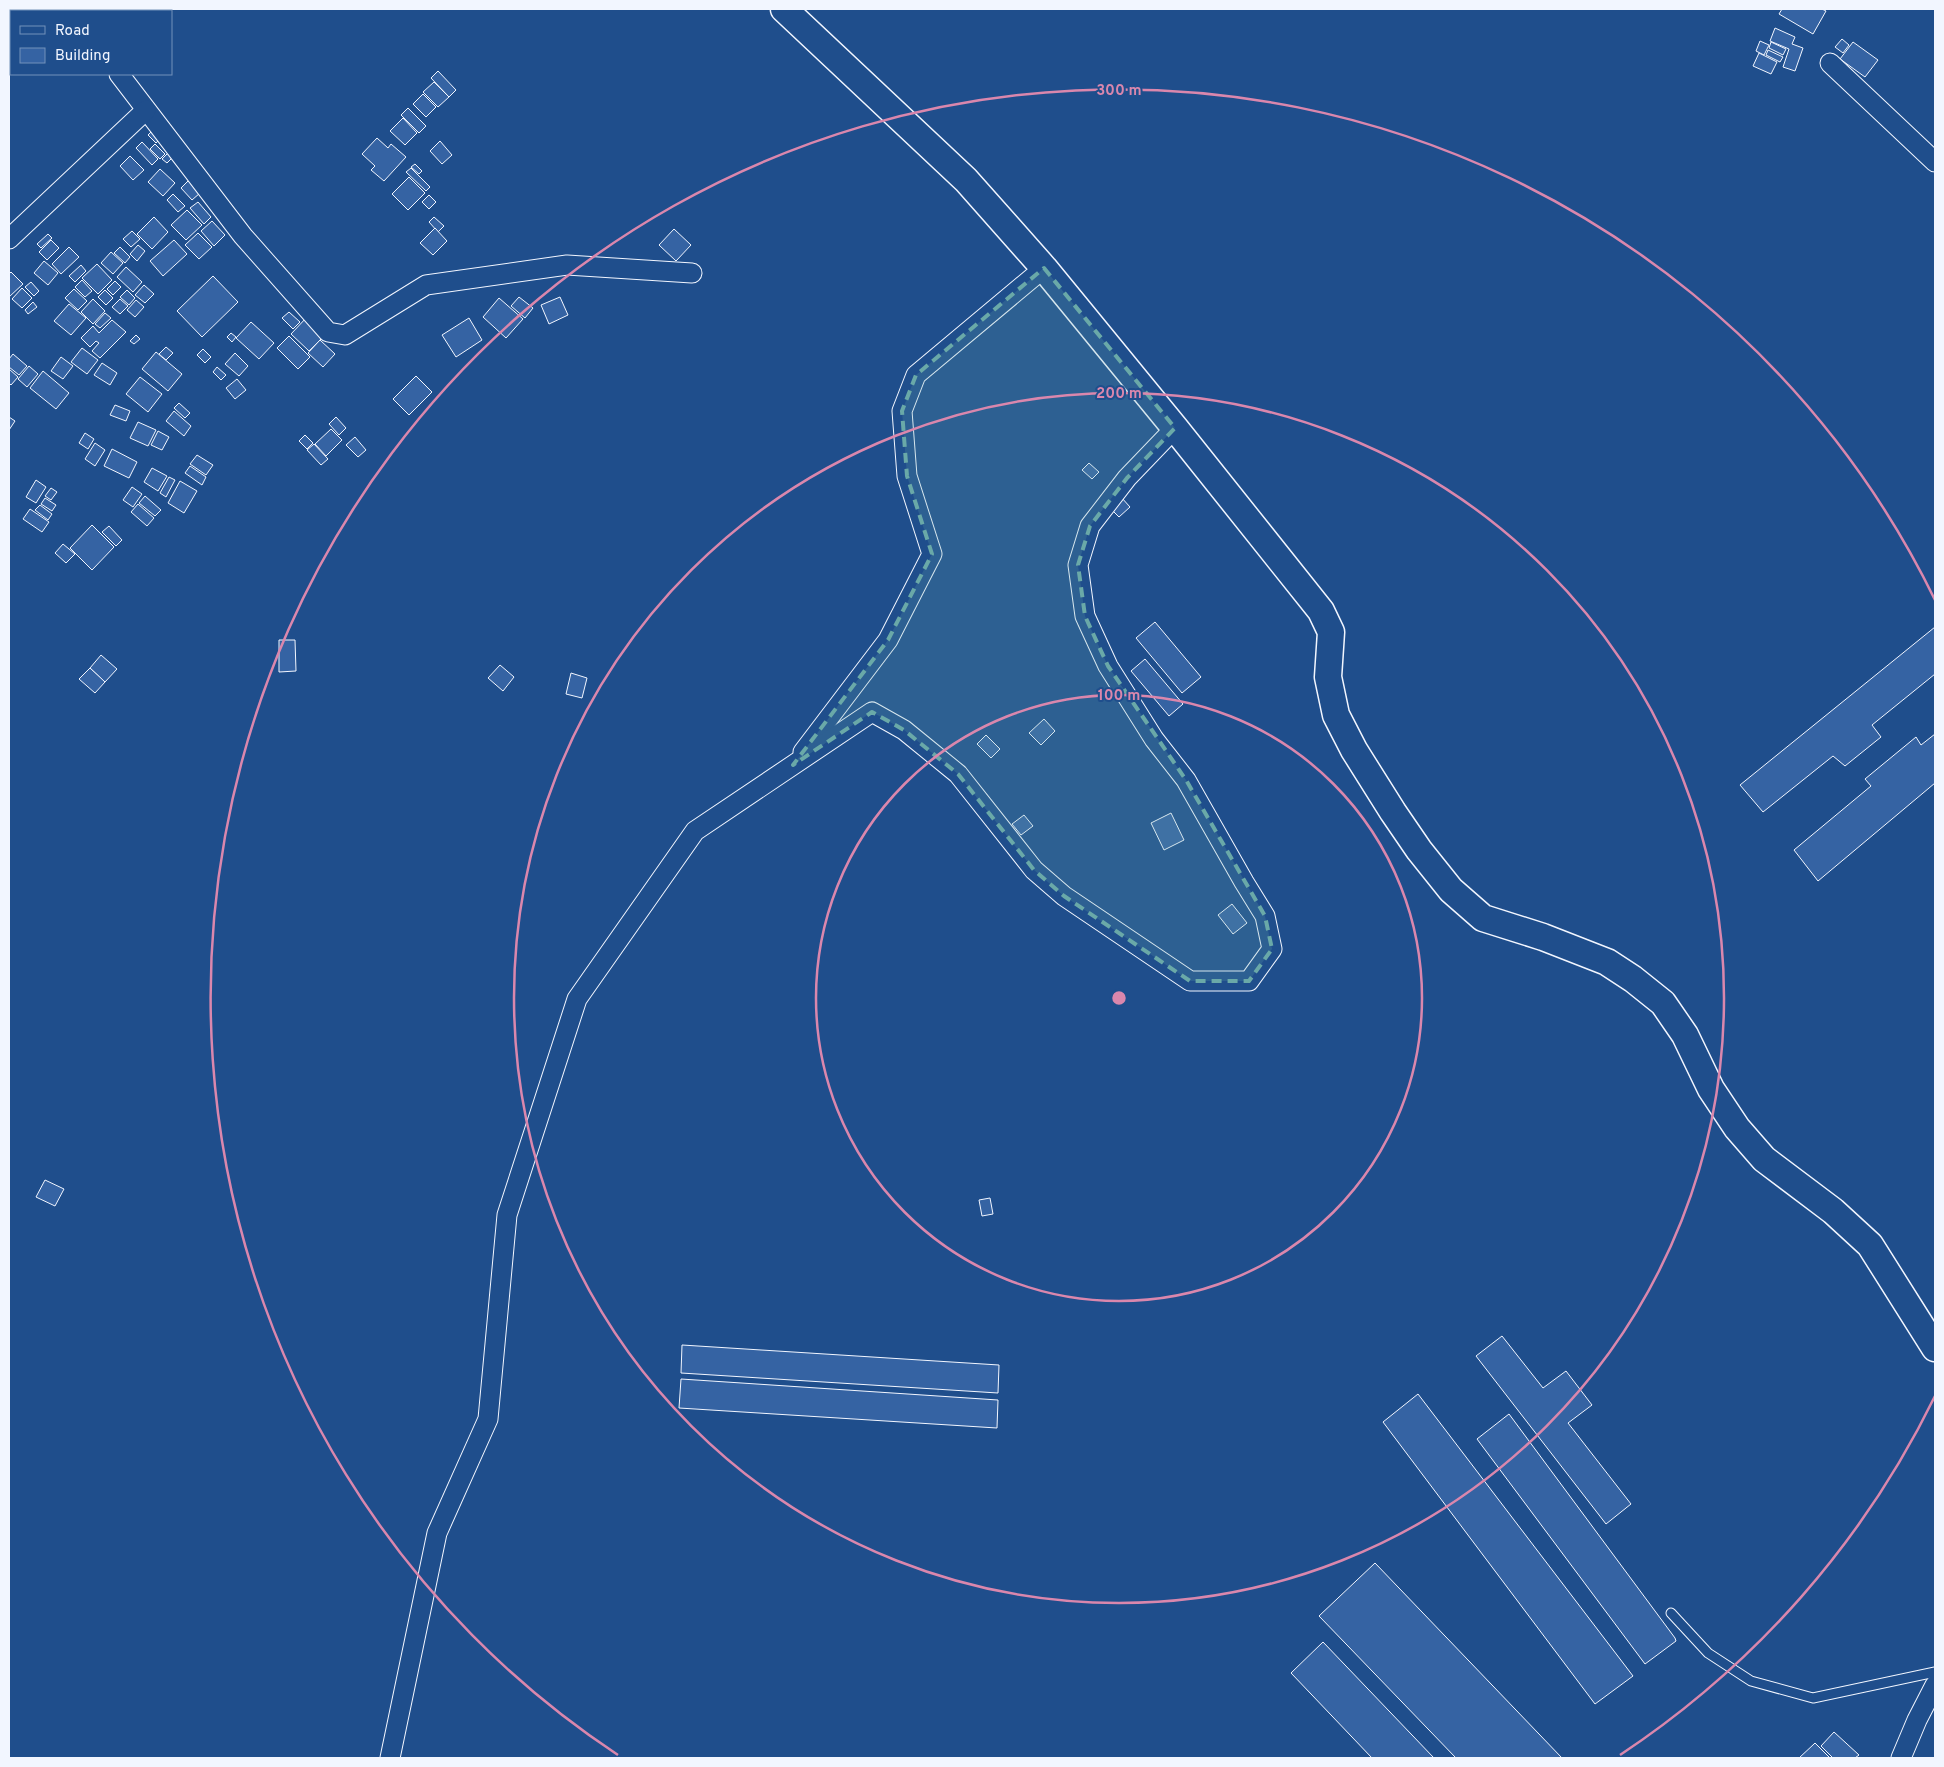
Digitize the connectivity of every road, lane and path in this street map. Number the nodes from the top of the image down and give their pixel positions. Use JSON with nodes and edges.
{"nodes":[{"id":1,"x":784,"y":9,"type":"edge"},
{"id":2,"x":1830,"y":63,"type":"dead end"},
{"id":3,"x":120,"y":75,"type":"edge"},
{"id":4,"x":146,"y":110,"type":"junction"},
{"id":5,"x":1935,"y":162,"type":"edge"},
{"id":6,"x":9,"y":239,"type":"edge"},
{"id":7,"x":1044,"y":268,"type":"junction"},
{"id":8,"x":692,"y":273,"type":"dead end"},
{"id":9,"x":1175,"y":428,"type":"junction"},
{"id":10,"x":793,"y":765,"type":"junction"},
{"id":11,"x":1935,"y":1348,"type":"edge"},
{"id":12,"x":1671,"y":1613,"type":"dead end"},
{"id":13,"x":1935,"y":1672,"type":"edge"},
{"id":14,"x":1935,"y":1685,"type":"edge"},
{"id":15,"x":390,"y":1758,"type":"edge"},
{"id":16,"x":1901,"y":1758,"type":"edge"}],
"edges":[{"from":1,"to":7,"type":"street"},
{"from":2,"to":5,"type":"street"},
{"from":3,"to":4,"type":"street"},
{"from":4,"to":6,"type":"street"},
{"from":4,"to":8,"type":"street"},
{"from":7,"to":9,"type":"street"},
{"from":7,"to":10,"type":"street"},
{"from":9,"to":10,"type":"street"},
{"from":9,"to":11,"type":"street"},
{"from":10,"to":15,"type":"street"},
{"from":12,"to":13,"type":"lane"},
{"from":14,"to":16,"type":"street"}]}
